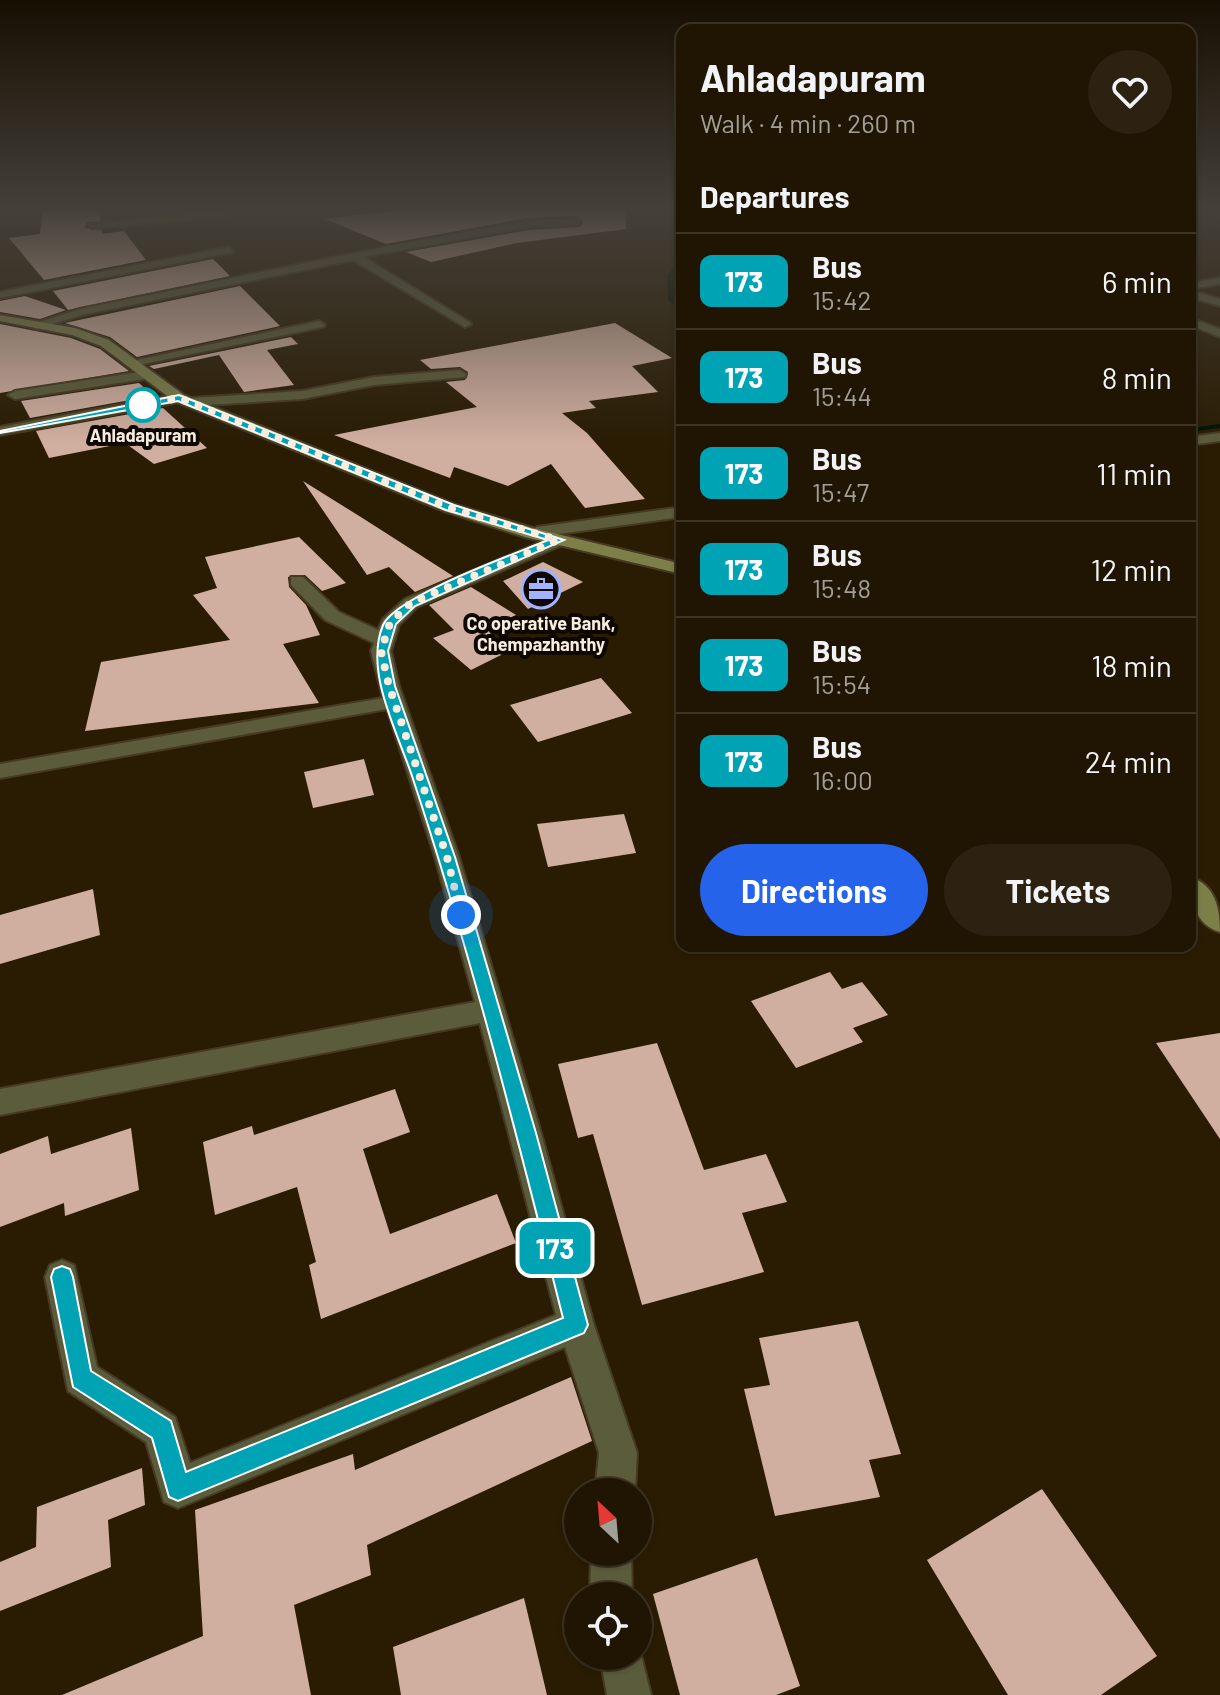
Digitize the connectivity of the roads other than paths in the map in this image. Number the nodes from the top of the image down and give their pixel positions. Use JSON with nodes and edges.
{"nodes":[{"id":1,"x":45,"y":286,"type":"edge"},
{"id":2,"x":216,"y":286,"type":"edge"},
{"id":3,"x":403,"y":286,"type":"edge"},
{"id":4,"x":0,"y":295,"type":"edge"},
{"id":5,"x":1196,"y":295,"type":"edge"},
{"id":6,"x":1220,"y":303,"type":"edge"},
{"id":7,"x":0,"y":318,"type":"edge"},
{"id":8,"x":1220,"y":321,"type":"edge"},
{"id":9,"x":1196,"y":323,"type":"edge"},
{"id":10,"x":465,"y":324,"type":"dead end"},
{"id":11,"x":36,"y":325,"type":"junction"},
{"id":12,"x":319,"y":325,"type":"dead end"},
{"id":13,"x":1203,"y":325,"type":"junction"},
{"id":14,"x":1220,"y":333,"type":"edge"},
{"id":15,"x":129,"y":363,"type":"junction"},
{"id":16,"x":460,"y":374,"type":"dead end"},
{"id":17,"x":146,"y":375,"type":"junction"},
{"id":18,"x":15,"y":395,"type":"dead end"},
{"id":19,"x":185,"y":400,"type":"junction"},
{"id":20,"x":0,"y":431,"type":"edge"},
{"id":21,"x":1220,"y":437,"type":"edge"},
{"id":22,"x":1196,"y":440,"type":"edge"},
{"id":23,"x":676,"y":513,"type":"edge"},
{"id":24,"x":531,"y":533,"type":"junction"},
{"id":25,"x":558,"y":540,"type":"junction"},
{"id":26,"x":676,"y":568,"type":"edge"},
{"id":27,"x":297,"y":581,"type":"dead end"},
{"id":28,"x":384,"y":640,"type":"junction"},
{"id":29,"x":394,"y":702,"type":"junction"},
{"id":30,"x":0,"y":771,"type":"edge"},
{"id":31,"x":1196,"y":893,"type":"edge"},
{"id":32,"x":1220,"y":923,"type":"edge"},
{"id":33,"x":489,"y":1010,"type":"junction"},
{"id":34,"x":0,"y":1102,"type":"edge"},
{"id":35,"x":62,"y":1277,"type":"dead end"},
{"id":36,"x":576,"y":1325,"type":"junction"},
{"id":37,"x":616,"y":1478,"type":"edge"},
{"id":38,"x":625,"y":1670,"type":"edge"},
{"id":39,"x":629,"y":1695,"type":"edge"}],
"edges":[{"from":1,"to":4,"type":"street"},
{"from":2,"to":11,"type":"street"},
{"from":3,"to":10,"type":"street"},
{"from":5,"to":6,"type":"street"},
{"from":7,"to":11,"type":"main road"},
{"from":8,"to":13,"type":"street"},
{"from":9,"to":13,"type":"street"},
{"from":11,"to":15,"type":"main road"},
{"from":12,"to":15,"type":"street"},
{"from":13,"to":14,"type":"street"},
{"from":15,"to":17,"type":"main road"},
{"from":16,"to":19,"type":"street"},
{"from":17,"to":18,"type":"street"},
{"from":17,"to":19,"type":"main road"},
{"from":19,"to":20,"type":"street"},
{"from":19,"to":24,"type":"main road"},
{"from":21,"to":22,"type":"street"},
{"from":23,"to":24,"type":"street"},
{"from":24,"to":25,"type":"main road"},
{"from":25,"to":26,"type":"main road"},
{"from":25,"to":28,"type":"street"},
{"from":27,"to":28,"type":"street"},
{"from":28,"to":29,"type":"street"},
{"from":29,"to":30,"type":"street"},
{"from":29,"to":33,"type":"street"},
{"from":31,"to":32,"type":"main road"},
{"from":33,"to":34,"type":"street"},
{"from":33,"to":36,"type":"street"},
{"from":35,"to":36,"type":"street"},
{"from":36,"to":37,"type":"street"},
{"from":38,"to":39,"type":"street"}]}
